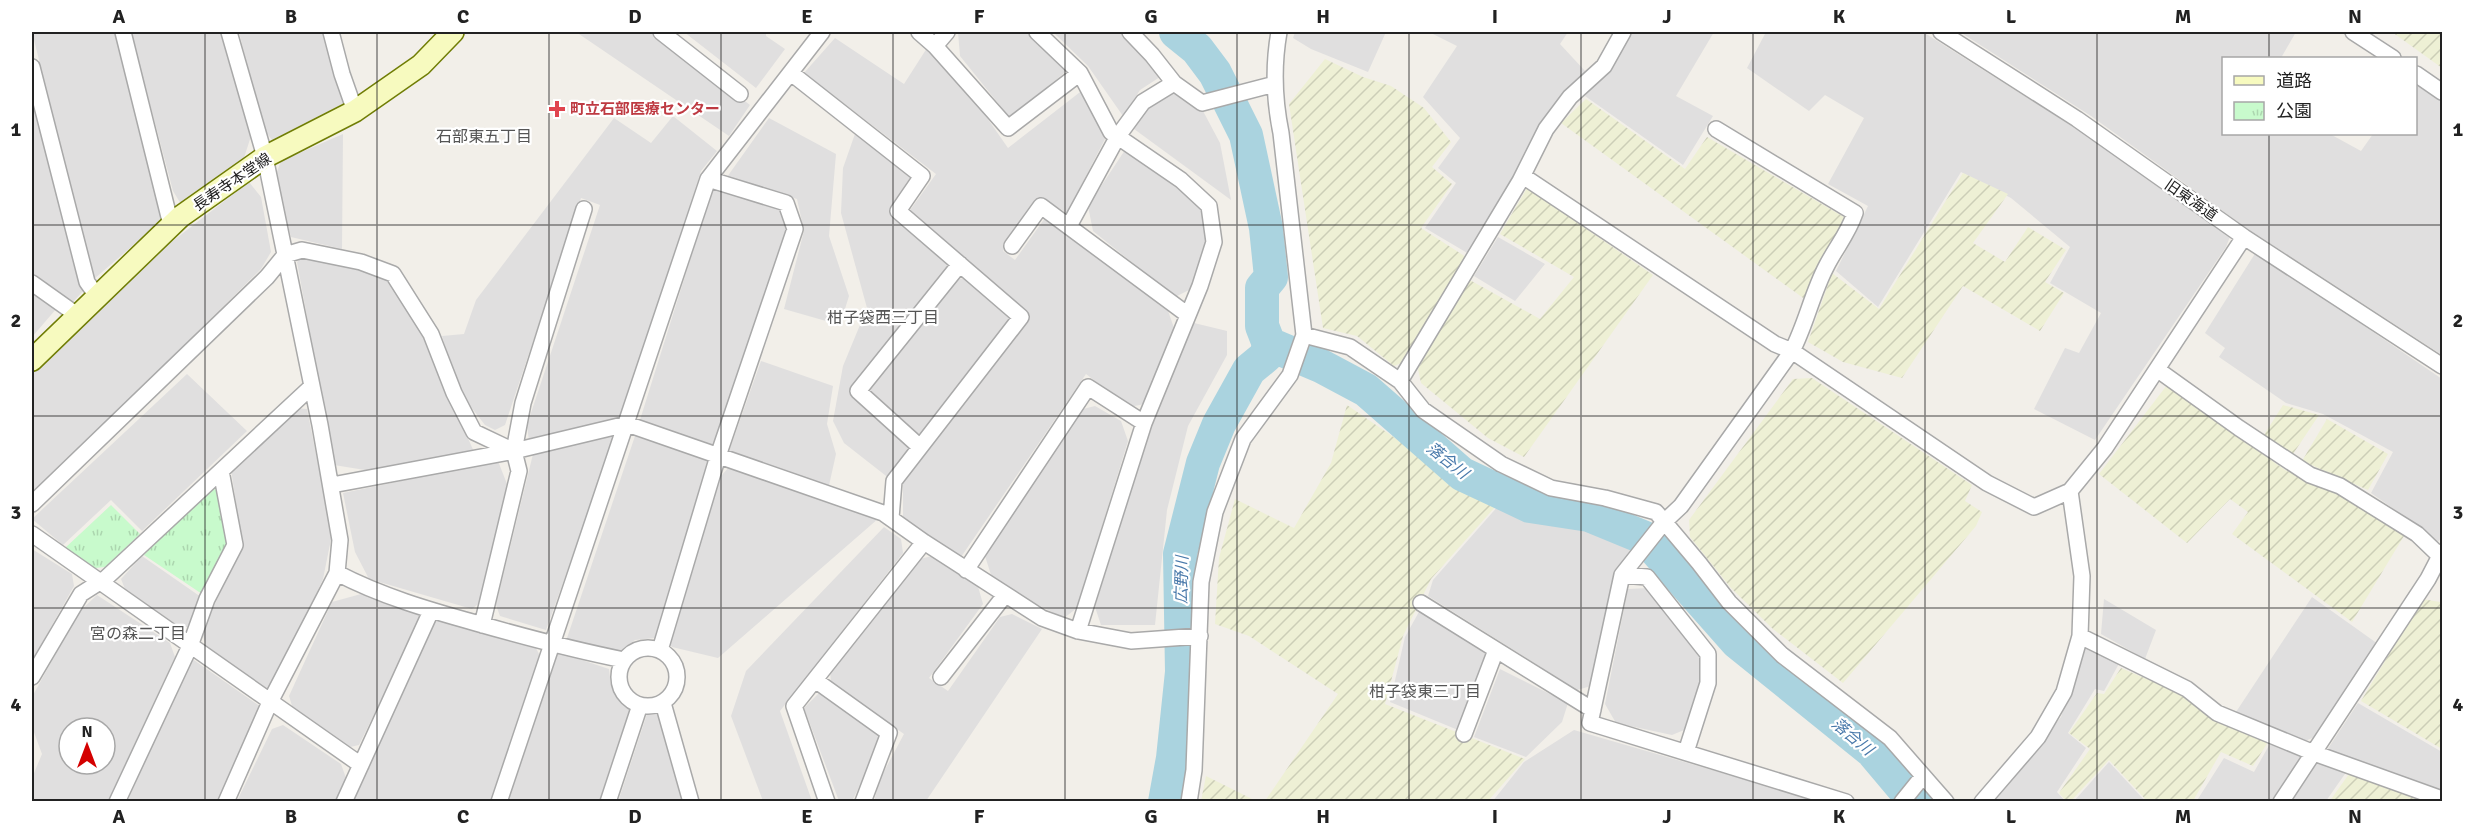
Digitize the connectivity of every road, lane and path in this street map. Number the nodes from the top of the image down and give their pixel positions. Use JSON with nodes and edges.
{"nodes":[{"id":1,"x":123,"y":32,"type":"edge"},
{"id":2,"x":229,"y":32,"type":"edge"},
{"id":3,"x":331,"y":32,"type":"edge"},
{"id":4,"x":453,"y":32,"type":"edge"},
{"id":5,"x":662,"y":32,"type":"edge"},
{"id":6,"x":822,"y":32,"type":"edge"},
{"id":7,"x":919,"y":32,"type":"edge"},
{"id":8,"x":947,"y":32,"type":"edge"},
{"id":9,"x":1037,"y":32,"type":"edge"},
{"id":10,"x":1130,"y":32,"type":"edge"},
{"id":11,"x":1279,"y":32,"type":"edge"},
{"id":12,"x":1623,"y":32,"type":"edge"},
{"id":13,"x":1941,"y":32,"type":"edge"},
{"id":14,"x":2353,"y":32,"type":"edge"},
{"id":15,"x":935,"y":45,"type":"junction"},
{"id":16,"x":2391,"y":57,"type":"edge"},
{"id":17,"x":32,"y":68,"type":"edge"},
{"id":18,"x":791,"y":73,"type":"junction"},
{"id":19,"x":1080,"y":73,"type":"junction"},
{"id":20,"x":2417,"y":75,"type":"edge"},
{"id":21,"x":1174,"y":83,"type":"junction"},
{"id":22,"x":1275,"y":84,"type":"junction"},
{"id":23,"x":2442,"y":92,"type":"edge"},
{"id":24,"x":740,"y":94,"type":"dead end"},
{"id":25,"x":355,"y":111,"type":"junction"},
{"id":26,"x":1716,"y":129,"type":"dead end"},
{"id":27,"x":1118,"y":136,"type":"junction"},
{"id":28,"x":265,"y":157,"type":"junction"},
{"id":29,"x":1523,"y":176,"type":"junction"},
{"id":30,"x":708,"y":179,"type":"junction"},
{"id":31,"x":584,"y":209,"type":"dead end"},
{"id":32,"x":171,"y":225,"type":"junction"},
{"id":33,"x":1069,"y":226,"type":"junction"},
{"id":34,"x":2244,"y":237,"type":"junction"},
{"id":35,"x":1012,"y":246,"type":"dead end"},
{"id":36,"x":285,"y":255,"type":"junction"},
{"id":37,"x":960,"y":264,"type":"junction"},
{"id":38,"x":32,"y":283,"type":"edge"},
{"id":39,"x":98,"y":296,"type":"junction"},
{"id":40,"x":77,"y":315,"type":"junction"},
{"id":41,"x":1188,"y":315,"type":"junction"},
{"id":42,"x":1304,"y":335,"type":"junction"},
{"id":43,"x":1791,"y":351,"type":"junction"},
{"id":44,"x":32,"y":360,"type":"edge"},
{"id":45,"x":2442,"y":366,"type":"edge"},
{"id":46,"x":2158,"y":370,"type":"junction"},
{"id":47,"x":1400,"y":381,"type":"junction"},
{"id":48,"x":312,"y":387,"type":"junction"},
{"id":49,"x":1144,"y":423,"type":"junction"},
{"id":50,"x":627,"y":424,"type":"junction"},
{"id":51,"x":920,"y":447,"type":"junction"},
{"id":52,"x":514,"y":451,"type":"junction"},
{"id":53,"x":718,"y":456,"type":"junction"},
{"id":54,"x":221,"y":471,"type":"junction"},
{"id":55,"x":332,"y":485,"type":"junction"},
{"id":56,"x":2070,"y":491,"type":"junction"},
{"id":57,"x":32,"y":504,"type":"edge"},
{"id":58,"x":891,"y":518,"type":"junction"},
{"id":59,"x":1664,"y":522,"type":"junction"},
{"id":60,"x":32,"y":534,"type":"edge"},
{"id":61,"x":924,"y":542,"type":"junction"},
{"id":62,"x":2442,"y":555,"type":"edge"},
{"id":63,"x":966,"y":570,"type":"junction"},
{"id":64,"x":337,"y":573,"type":"junction"},
{"id":65,"x":1622,"y":575,"type":"junction"},
{"id":66,"x":99,"y":581,"type":"junction"},
{"id":67,"x":1005,"y":595,"type":"junction"},
{"id":68,"x":1421,"y":603,"type":"dead end"},
{"id":69,"x":431,"y":611,"type":"junction"},
{"id":70,"x":482,"y":625,"type":"junction"},
{"id":71,"x":1078,"y":631,"type":"junction"},
{"id":72,"x":1200,"y":636,"type":"junction"},
{"id":73,"x":2080,"y":636,"type":"junction"},
{"id":74,"x":552,"y":645,"type":"junction"},
{"id":75,"x":190,"y":646,"type":"junction"},
{"id":76,"x":1496,"y":650,"type":"junction"},
{"id":77,"x":660,"y":651,"type":"junction"},
{"id":78,"x":624,"y":660,"type":"junction"},
{"id":79,"x":32,"y":677,"type":"edge"},
{"id":80,"x":941,"y":677,"type":"dead end"},
{"id":81,"x":815,"y":680,"type":"junction"},
{"id":82,"x":270,"y":702,"type":"junction"},
{"id":83,"x":663,"y":703,"type":"junction"},
{"id":84,"x":640,"y":705,"type":"junction"},
{"id":85,"x":1593,"y":710,"type":"junction"},
{"id":86,"x":1464,"y":734,"type":"dead end"},
{"id":87,"x":1686,"y":752,"type":"junction"},
{"id":88,"x":2314,"y":753,"type":"junction"},
{"id":89,"x":361,"y":765,"type":"junction"},
{"id":90,"x":1923,"y":776,"type":"junction"},
{"id":91,"x":2442,"y":799,"type":"edge"},
{"id":92,"x":117,"y":801,"type":"edge"},
{"id":93,"x":226,"y":801,"type":"edge"},
{"id":94,"x":344,"y":801,"type":"edge"},
{"id":95,"x":499,"y":801,"type":"edge"},
{"id":96,"x":608,"y":801,"type":"edge"},
{"id":97,"x":691,"y":801,"type":"edge"},
{"id":98,"x":827,"y":801,"type":"edge"},
{"id":99,"x":863,"y":801,"type":"edge"},
{"id":100,"x":1189,"y":801,"type":"edge"},
{"id":101,"x":1846,"y":801,"type":"edge"},
{"id":102,"x":1902,"y":801,"type":"edge"},
{"id":103,"x":1946,"y":801,"type":"edge"},
{"id":104,"x":1982,"y":801,"type":"edge"},
{"id":105,"x":2281,"y":801,"type":"edge"}],
"edges":[{"from":1,"to":32,"type":"street"},
{"from":2,"to":28,"type":"street"},
{"from":3,"to":25,"type":"street"},
{"from":4,"to":25,"type":"main road","name":"長寿寺本堂線"},
{"from":5,"to":24,"type":"street"},
{"from":6,"to":18,"type":"street"},
{"from":7,"to":15,"type":"street"},
{"from":8,"to":15,"type":"street"},
{"from":9,"to":19,"type":"street"},
{"from":10,"to":21,"type":"street"},
{"from":11,"to":22,"type":"street"},
{"from":12,"to":29,"type":"street"},
{"from":13,"to":34,"type":"street","name":"旧東海道"},
{"from":14,"to":16,"type":"street"},
{"from":15,"to":19,"type":"street"},
{"from":17,"to":39,"type":"street"},
{"from":18,"to":30,"type":"street"},
{"from":18,"to":37,"type":"street"},
{"from":19,"to":27,"type":"street"},
{"from":20,"to":23,"type":"street"},
{"from":21,"to":22,"type":"street"},
{"from":21,"to":27,"type":"street"},
{"from":22,"to":42,"type":"street"},
{"from":25,"to":28,"type":"main road","name":"長寿寺本堂線"},
{"from":26,"to":43,"type":"street"},
{"from":27,"to":33,"type":"street"},
{"from":27,"to":41,"type":"street"},
{"from":28,"to":32,"type":"main road","name":"長寿寺本堂線"},
{"from":28,"to":36,"type":"street"},
{"from":29,"to":43,"type":"street"},
{"from":29,"to":47,"type":"street"},
{"from":30,"to":50,"type":"street"},
{"from":30,"to":53,"type":"street"},
{"from":31,"to":52,"type":"street"},
{"from":32,"to":39,"type":"main road","name":"長寿寺本堂線"},
{"from":33,"to":35,"type":"street"},
{"from":33,"to":41,"type":"street"},
{"from":34,"to":45,"type":"street","name":"旧東海道"},
{"from":34,"to":46,"type":"street"},
{"from":36,"to":48,"type":"street"},
{"from":36,"to":52,"type":"street"},
{"from":36,"to":57,"type":"street"},
{"from":37,"to":51,"type":"street"},
{"from":37,"to":51,"type":"street"},
{"from":38,"to":40,"type":"street"},
{"from":39,"to":40,"type":"main road","name":"長寿寺本堂線"},
{"from":40,"to":44,"type":"main road","name":"長寿寺本堂線"},
{"from":41,"to":49,"type":"street"},
{"from":42,"to":47,"type":"street"},
{"from":42,"to":72,"type":"street"},
{"from":43,"to":56,"type":"street"},
{"from":43,"to":59,"type":"street"},
{"from":46,"to":56,"type":"street"},
{"from":46,"to":62,"type":"street"},
{"from":47,"to":59,"type":"street"},
{"from":48,"to":54,"type":"street"},
{"from":48,"to":55,"type":"street"},
{"from":49,"to":63,"type":"street"},
{"from":49,"to":71,"type":"street"},
{"from":50,"to":52,"type":"street"},
{"from":50,"to":53,"type":"street"},
{"from":50,"to":74,"type":"street"},
{"from":51,"to":58,"type":"street"},
{"from":52,"to":55,"type":"street"},
{"from":52,"to":70,"type":"street"},
{"from":53,"to":58,"type":"street"},
{"from":53,"to":77,"type":"street"},
{"from":54,"to":66,"type":"street"},
{"from":54,"to":75,"type":"street"},
{"from":55,"to":64,"type":"street"},
{"from":56,"to":73,"type":"street"},
{"from":58,"to":61,"type":"street"},
{"from":59,"to":65,"type":"street"},
{"from":59,"to":90,"type":"street"},
{"from":60,"to":66,"type":"street"},
{"from":61,"to":63,"type":"street"},
{"from":61,"to":81,"type":"street"},
{"from":62,"to":88,"type":"street"},
{"from":63,"to":67,"type":"street"},
{"from":64,"to":69,"type":"street"},
{"from":64,"to":82,"type":"street"},
{"from":65,"to":85,"type":"street"},
{"from":65,"to":87,"type":"street"},
{"from":66,"to":75,"type":"street"},
{"from":66,"to":79,"type":"street"},
{"from":67,"to":71,"type":"street"},
{"from":67,"to":80,"type":"street"},
{"from":68,"to":76,"type":"street"},
{"from":69,"to":70,"type":"street"},
{"from":69,"to":89,"type":"street"},
{"from":70,"to":74,"type":"street"},
{"from":71,"to":72,"type":"street"},
{"from":72,"to":100,"type":"street"},
{"from":73,"to":88,"type":"street"},
{"from":73,"to":104,"type":"street"},
{"from":74,"to":78,"type":"street"},
{"from":74,"to":95,"type":"street"},
{"from":75,"to":82,"type":"street"},
{"from":75,"to":92,"type":"street"},
{"from":76,"to":85,"type":"street"},
{"from":76,"to":86,"type":"street"},
{"from":77,"to":78,"type":"street"},
{"from":77,"to":83,"type":"street"},
{"from":78,"to":84,"type":"street"},
{"from":81,"to":98,"type":"street"},
{"from":81,"to":99,"type":"street"},
{"from":82,"to":89,"type":"street"},
{"from":82,"to":93,"type":"street"},
{"from":83,"to":84,"type":"street"},
{"from":83,"to":97,"type":"street"},
{"from":84,"to":96,"type":"street"},
{"from":85,"to":87,"type":"street"},
{"from":87,"to":101,"type":"street"},
{"from":88,"to":91,"type":"street"},
{"from":88,"to":105,"type":"street"},
{"from":89,"to":94,"type":"street"},
{"from":90,"to":102,"type":"street"},
{"from":90,"to":103,"type":"street"}]}
